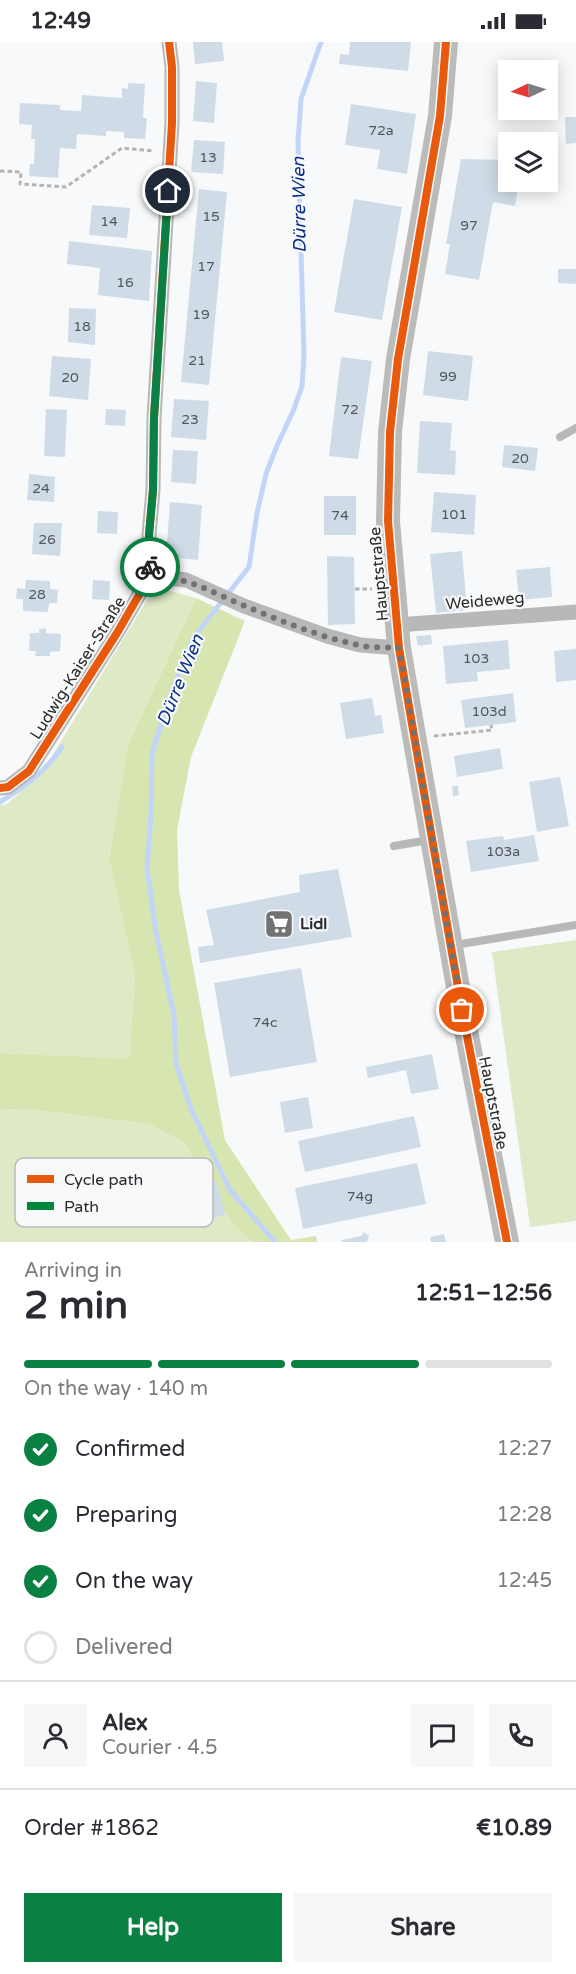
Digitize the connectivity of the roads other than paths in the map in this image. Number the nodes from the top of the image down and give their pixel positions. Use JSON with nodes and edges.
{"nodes":[{"id":1,"x":169,"y":42,"type":"edge"},
{"id":2,"x":446,"y":42,"type":"edge"},
{"id":3,"x":576,"y":428,"type":"edge"},
{"id":4,"x":560,"y":437,"type":"dead end"},
{"id":5,"x":150,"y":576,"type":"junction"},
{"id":6,"x":576,"y":612,"type":"edge"},
{"id":7,"x":398,"y":636,"type":"junction"},
{"id":8,"x":0,"y":789,"type":"edge"},
{"id":9,"x":432,"y":839,"type":"junction"},
{"id":10,"x":394,"y":846,"type":"dead end"},
{"id":11,"x":576,"y":925,"type":"edge"},
{"id":12,"x":451,"y":946,"type":"junction"},
{"id":13,"x":507,"y":1242,"type":"edge"}],
"edges":[{"from":1,"to":5,"type":"street"},
{"from":2,"to":7,"type":"main road","name":"Hauptstraße"},
{"from":3,"to":4,"type":"lane"},
{"from":5,"to":7,"type":"street"},
{"from":5,"to":8,"type":"street","name":"Ludwig-Kaiser-Straße"},
{"from":6,"to":7,"type":"street","name":"Weideweg"},
{"from":7,"to":9,"type":"main road","name":"Hauptstraße"},
{"from":9,"to":10,"type":"lane"},
{"from":9,"to":12,"type":"main road","name":"Hauptstraße"},
{"from":11,"to":12,"type":"lane"},
{"from":12,"to":13,"type":"main road","name":"Hauptstraße"}]}
